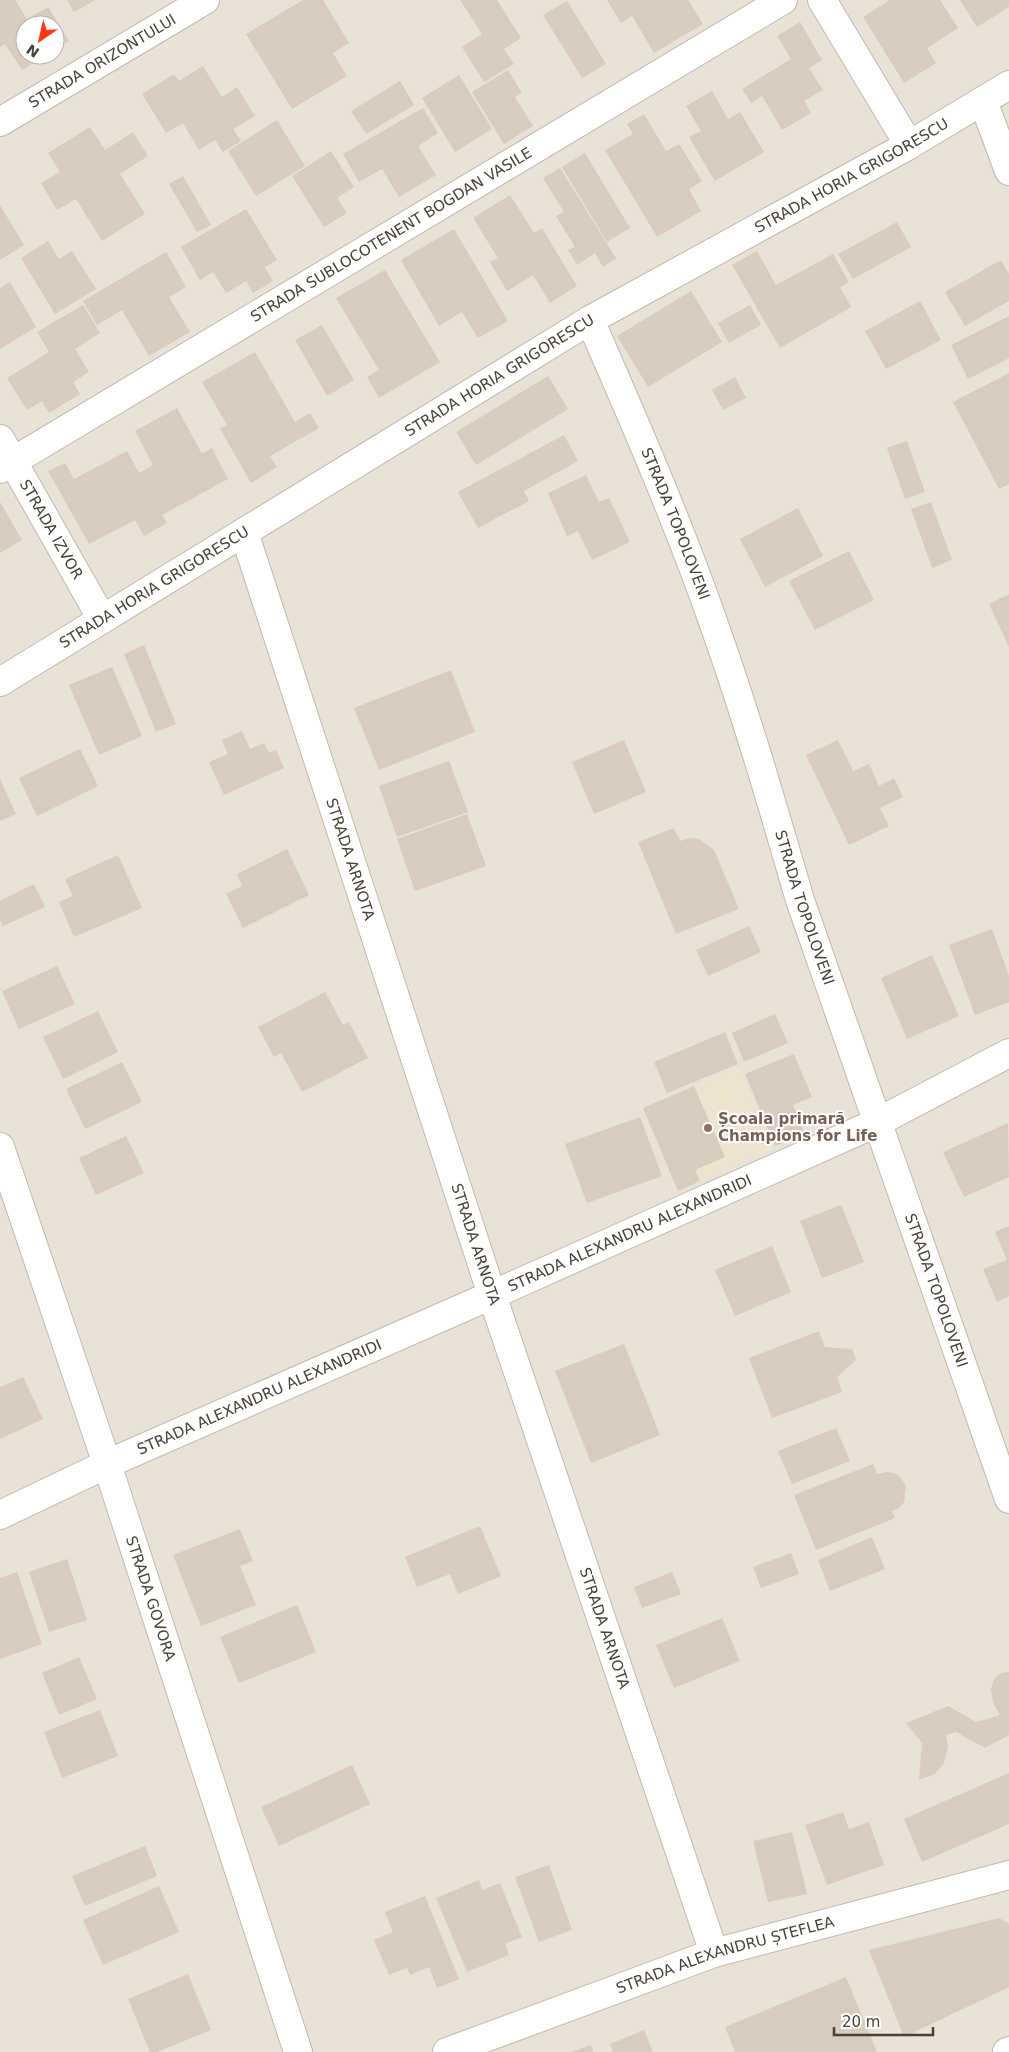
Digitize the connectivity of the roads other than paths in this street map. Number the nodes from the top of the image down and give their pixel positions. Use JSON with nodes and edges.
{"nodes":[{"id":1,"x":205,"y":0,"type":"edge"},
{"id":2,"x":783,"y":0,"type":"edge"},
{"id":3,"x":822,"y":0,"type":"edge"},
{"id":4,"x":1009,"y":85,"type":"edge"},
{"id":5,"x":983,"y":101,"type":"junction"},
{"id":6,"x":0,"y":122,"type":"edge"},
{"id":7,"x":909,"y":144,"type":"junction"},
{"id":8,"x":1009,"y":171,"type":"edge"},
{"id":9,"x":590,"y":320,"type":"junction"},
{"id":10,"x":4,"y":456,"type":"edge"},
{"id":11,"x":244,"y":532,"type":"junction"},
{"id":12,"x":102,"y":619,"type":"junction"},
{"id":13,"x":0,"y":682,"type":"edge"},
{"id":14,"x":1009,"y":1053,"type":"edge"},
{"id":15,"x":876,"y":1123,"type":"junction"},
{"id":16,"x":0,"y":1147,"type":"edge"},
{"id":17,"x":492,"y":1295,"type":"junction"},
{"id":18,"x":108,"y":1464,"type":"junction"},
{"id":19,"x":1009,"y":1499,"type":"edge"},
{"id":20,"x":0,"y":1515,"type":"edge"},
{"id":21,"x":1009,"y":1874,"type":"edge"},
{"id":22,"x":714,"y":1953,"type":"junction"},
{"id":23,"x":298,"y":2052,"type":"edge"},
{"id":24,"x":447,"y":2052,"type":"edge"}],
"edges":[{"from":1,"to":6,"type":"street","name":"STRADA ORIZONTULUI"},
{"from":2,"to":10,"type":"street","name":"STRADA SUBLOCOTENENT BOGDAN VASILE"},
{"from":3,"to":7,"type":"street"},
{"from":4,"to":5,"type":"street","name":"STRADA HORIA GRIGORESCU"},
{"from":5,"to":7,"type":"street","name":"STRADA HORIA GRIGORESCU"},
{"from":5,"to":8,"type":"street"},
{"from":7,"to":9,"type":"street","name":"STRADA HORIA GRIGORESCU"},
{"from":9,"to":11,"type":"street","name":"STRADA HORIA GRIGORESCU"},
{"from":9,"to":15,"type":"street","name":"STRADA TOPOLOVENI"},
{"from":10,"to":12,"type":"street","name":"STRADA IZVOR"},
{"from":11,"to":12,"type":"street","name":"STRADA HORIA GRIGORESCU"},
{"from":11,"to":17,"type":"street","name":"STRADA ARNOTA"},
{"from":12,"to":13,"type":"street","name":"STRADA HORIA GRIGORESCU"},
{"from":14,"to":15,"type":"street","name":"STRADA ALEXANDRU ALEXANDRIDI"},
{"from":15,"to":17,"type":"street","name":"STRADA ALEXANDRU ALEXANDRIDI"},
{"from":15,"to":19,"type":"street","name":"STRADA TOPOLOVENI"},
{"from":16,"to":18,"type":"street","name":"STRADA GOVORA"},
{"from":17,"to":18,"type":"street","name":"STRADA ALEXANDRU ALEXANDRIDI"},
{"from":17,"to":22,"type":"street","name":"STRADA ARNOTA"},
{"from":18,"to":20,"type":"street","name":"STRADA ALEXANDRU ALEXANDRIDI"},
{"from":18,"to":23,"type":"street","name":"STRADA GOVORA"},
{"from":21,"to":22,"type":"street","name":"STRADA ALEXANDRU ȘTEFLEA"},
{"from":22,"to":24,"type":"street","name":"STRADA ALEXANDRU ȘTEFLEA"}]}
